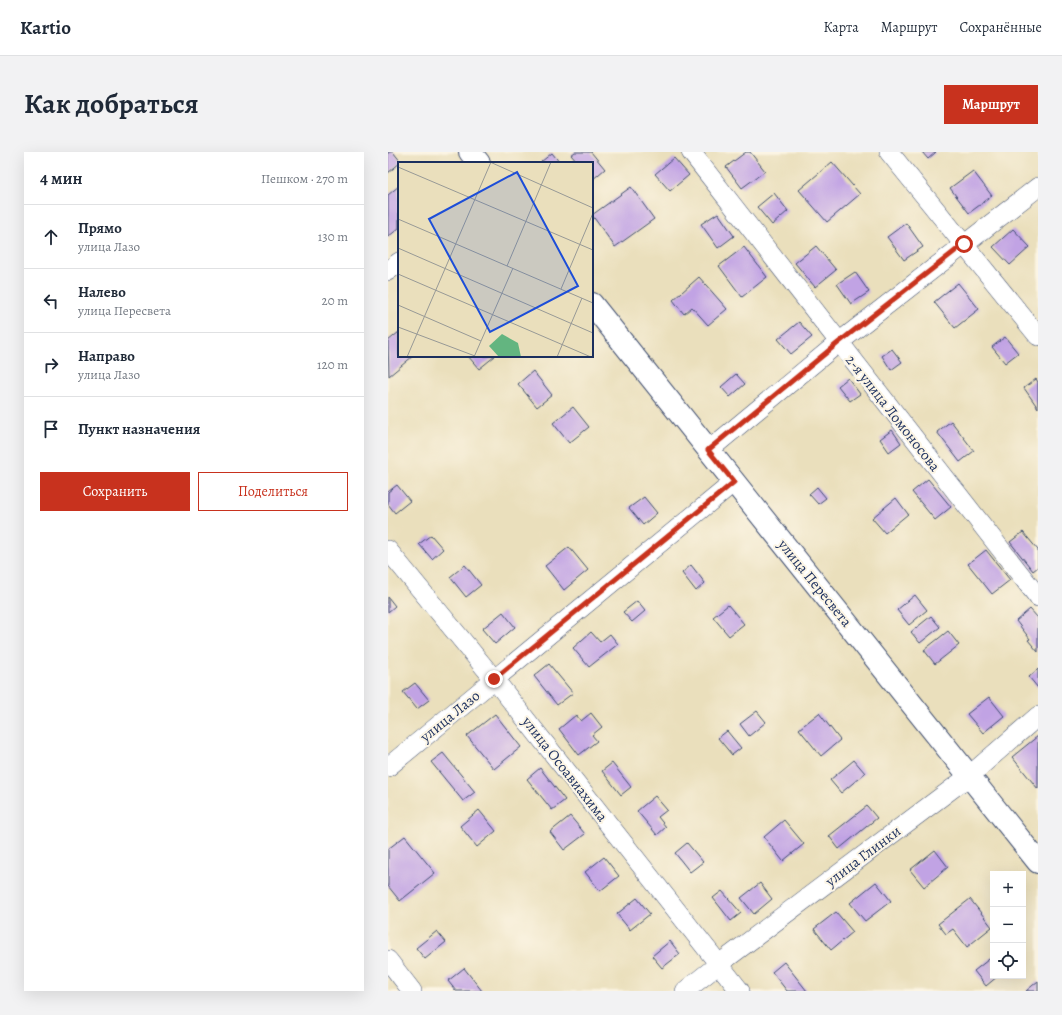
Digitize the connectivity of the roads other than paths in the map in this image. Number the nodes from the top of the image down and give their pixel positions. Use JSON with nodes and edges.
{"nodes":[{"id":1,"x":470,"y":152,"type":"edge"},
{"id":2,"x":691,"y":152,"type":"edge"},
{"id":3,"x":889,"y":152,"type":"edge"},
{"id":4,"x":478,"y":162,"type":"edge"},
{"id":5,"x":1038,"y":187,"type":"edge"},
{"id":6,"x":964,"y":244,"type":"junction"},
{"id":7,"x":398,"y":263,"type":"edge"},
{"id":8,"x":388,"y":271,"type":"edge"},
{"id":9,"x":593,"y":305,"type":"edge"},
{"id":10,"x":1038,"y":336,"type":"edge"},
{"id":11,"x":838,"y":343,"type":"junction"},
{"id":12,"x":708,"y":450,"type":"junction"},
{"id":13,"x":734,"y":482,"type":"junction"},
{"id":14,"x":388,"y":550,"type":"edge"},
{"id":15,"x":1038,"y":597,"type":"edge"},
{"id":16,"x":494,"y":679,"type":"junction"},
{"id":17,"x":1038,"y":716,"type":"edge"},
{"id":18,"x":388,"y":767,"type":"edge"},
{"id":19,"x":969,"y":776,"type":"junction"},
{"id":20,"x":1038,"y":862,"type":"edge"},
{"id":21,"x":388,"y":960,"type":"edge"},
{"id":22,"x":719,"y":964,"type":"junction"},
{"id":23,"x":412,"y":991,"type":"edge"},
{"id":24,"x":685,"y":991,"type":"edge"},
{"id":25,"x":740,"y":991,"type":"edge"}],
"edges":[{"from":1,"to":4,"type":"main road"},
{"from":2,"to":11,"type":"street","name":"2-я улица Ломоносова"},
{"from":3,"to":6,"type":"street"},
{"from":5,"to":6,"type":"street"},
{"from":6,"to":10,"type":"street"},
{"from":6,"to":11,"type":"street"},
{"from":7,"to":8,"type":"street"},
{"from":9,"to":12,"type":"main road","name":"улица Пересвета"},
{"from":11,"to":12,"type":"street"},
{"from":11,"to":15,"type":"street","name":"2-я улица Ломоносова"},
{"from":12,"to":13,"type":"main road","name":"улица Пересвета"},
{"from":13,"to":16,"type":"street","name":"улица Лазо"},
{"from":13,"to":19,"type":"main road","name":"улица Пересвета"},
{"from":14,"to":16,"type":"street","name":"улица Осоавиахима"},
{"from":16,"to":18,"type":"street","name":"улица Лазо"},
{"from":16,"to":22,"type":"street","name":"улица Осоавиахима"},
{"from":17,"to":19,"type":"street","name":"улица Глинки"},
{"from":19,"to":20,"type":"main road","name":"улица Пересвета"},
{"from":19,"to":22,"type":"street","name":"улица Глинки"},
{"from":21,"to":23,"type":"street"},
{"from":22,"to":24,"type":"street","name":"улица Глинки"},
{"from":22,"to":25,"type":"street","name":"улица Осоавиахима"}]}
